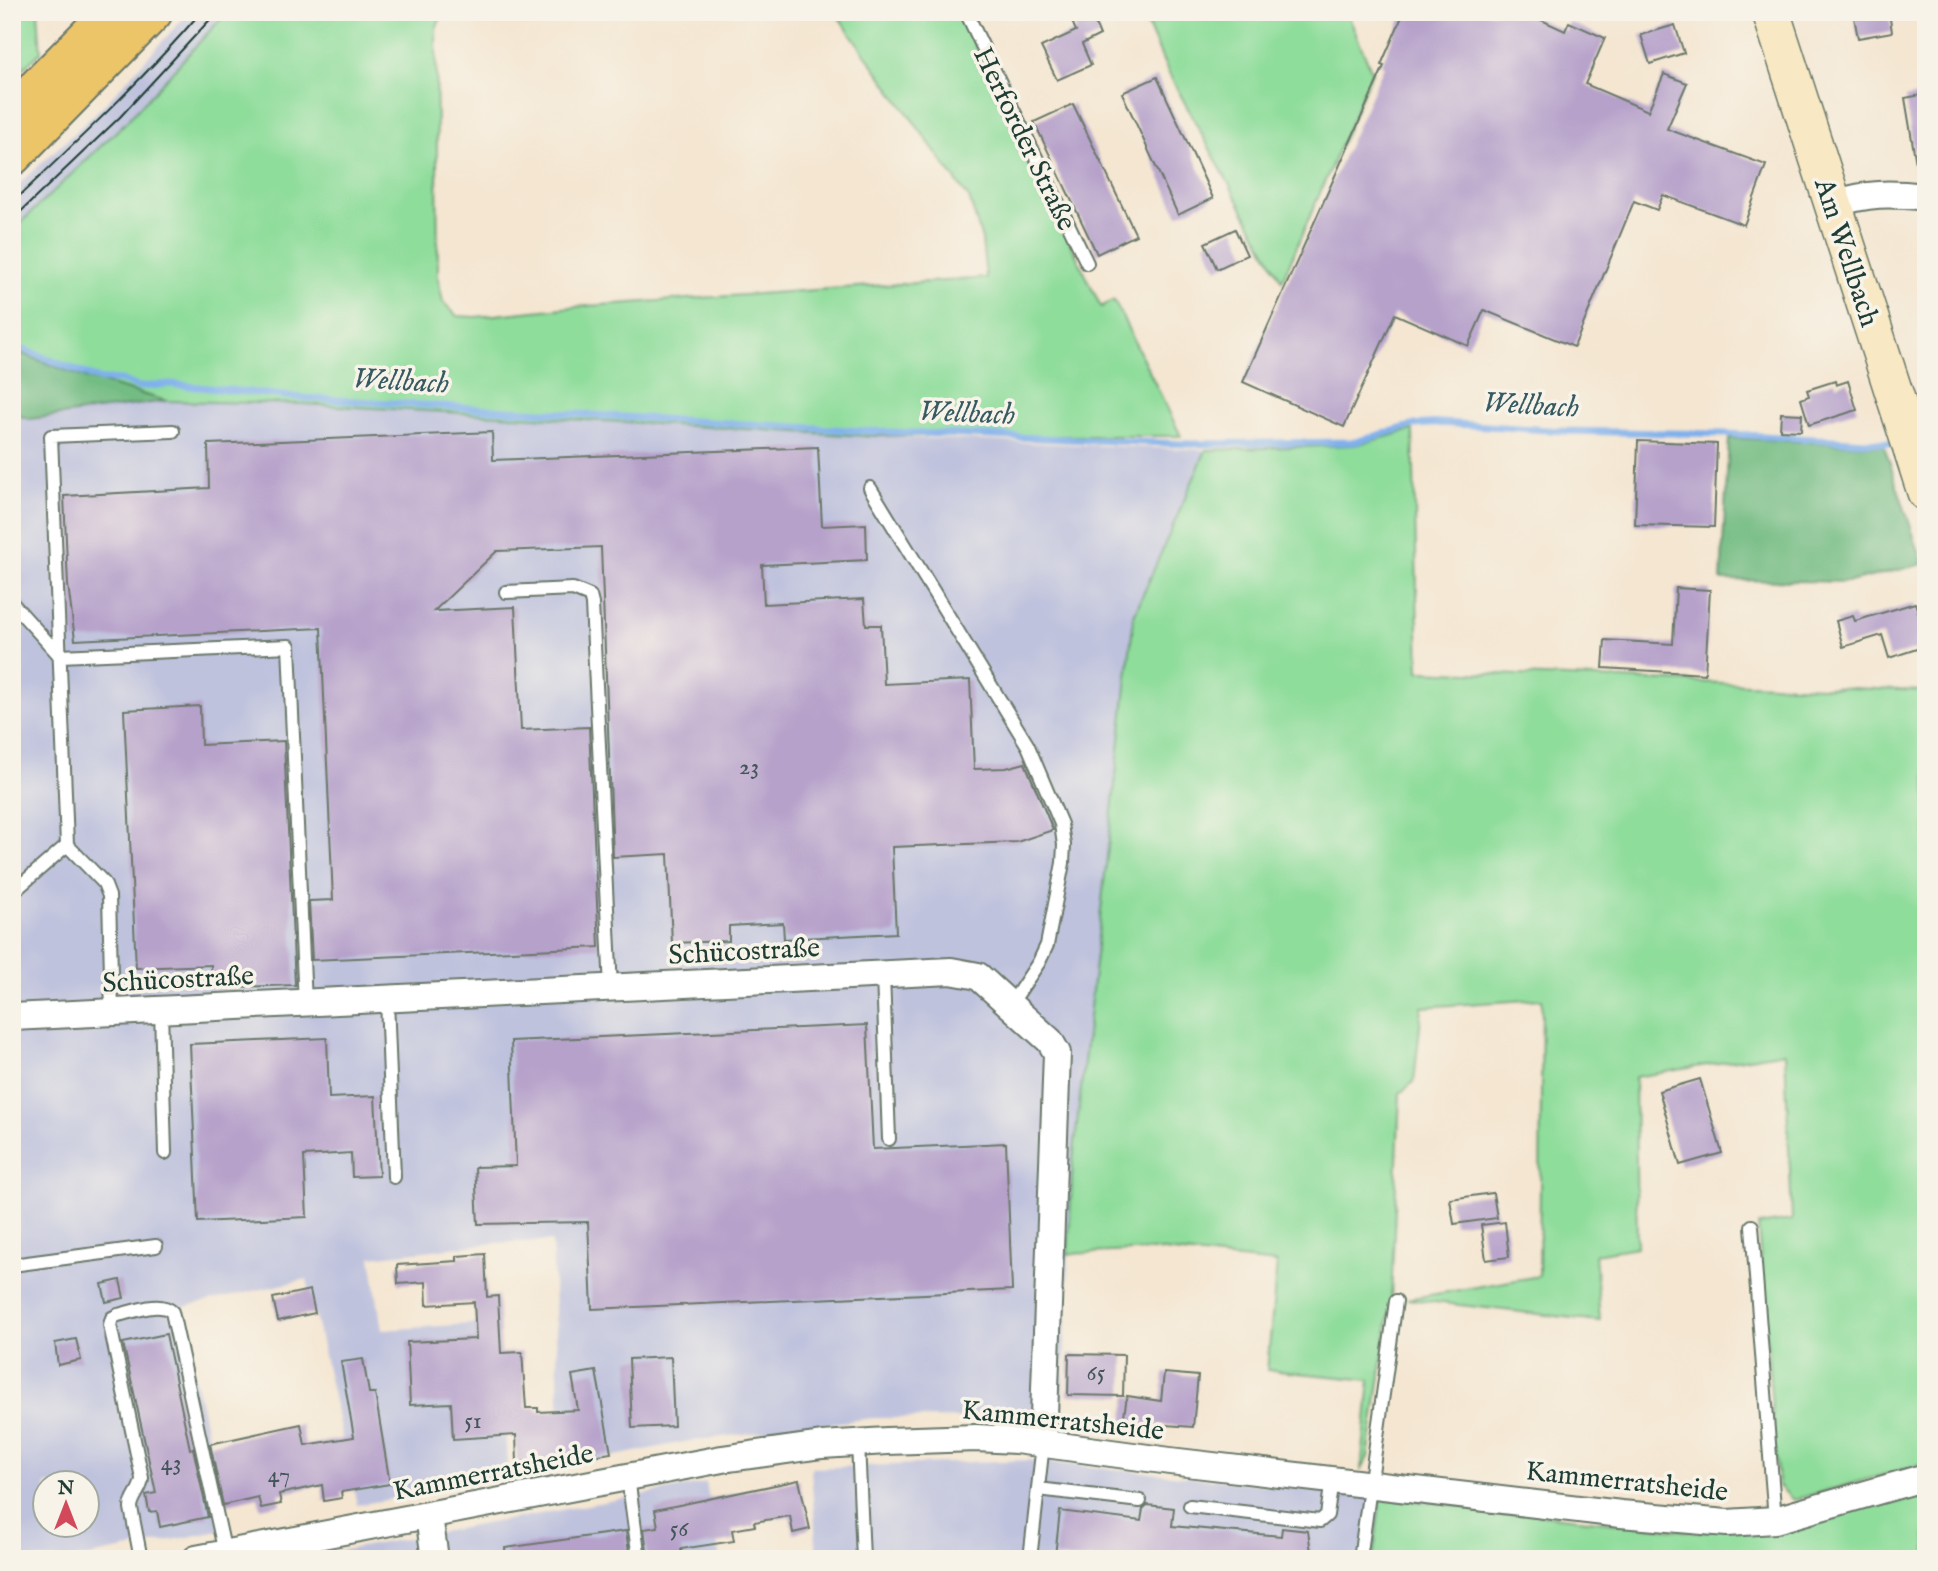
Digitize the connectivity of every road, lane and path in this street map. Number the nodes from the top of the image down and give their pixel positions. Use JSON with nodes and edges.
{"nodes":[{"id":1,"x":111,"y":12,"type":"edge"},
{"id":2,"x":153,"y":12,"type":"edge"},
{"id":3,"x":966,"y":12,"type":"edge"},
{"id":4,"x":1771,"y":12,"type":"edge"},
{"id":5,"x":12,"y":113,"type":"edge"},
{"id":6,"x":12,"y":156,"type":"edge"},
{"id":7,"x":1926,"y":197,"type":"edge"},
{"id":8,"x":1833,"y":204,"type":"junction"},
{"id":9,"x":1087,"y":263,"type":"dead end"},
{"id":10,"x":173,"y":431,"type":"dead end"},
{"id":11,"x":1922,"y":480,"type":"edge"},
{"id":12,"x":870,"y":488,"type":"dead end"},
{"id":13,"x":506,"y":592,"type":"dead end"},
{"id":14,"x":12,"y":603,"type":"edge"},
{"id":15,"x":60,"y":656,"type":"junction"},
{"id":16,"x":67,"y":845,"type":"junction"},
{"id":17,"x":12,"y":893,"type":"edge"},
{"id":18,"x":883,"y":975,"type":"junction"},
{"id":19,"x":611,"y":989,"type":"junction"},
{"id":20,"x":387,"y":1000,"type":"junction"},
{"id":21,"x":304,"y":1004,"type":"junction"},
{"id":22,"x":1012,"y":1004,"type":"junction"},
{"id":23,"x":161,"y":1010,"type":"junction"},
{"id":24,"x":112,"y":1013,"type":"junction"},
{"id":25,"x":12,"y":1017,"type":"edge"},
{"id":26,"x":889,"y":1139,"type":"dead end"},
{"id":27,"x":165,"y":1153,"type":"dead end"},
{"id":28,"x":394,"y":1177,"type":"dead end"},
{"id":29,"x":1752,"y":1226,"type":"dead end"},
{"id":30,"x":156,"y":1246,"type":"dead end"},
{"id":31,"x":12,"y":1265,"type":"edge"},
{"id":32,"x":1396,"y":1301,"type":"dead end"},
{"id":33,"x":858,"y":1443,"type":"junction"},
{"id":34,"x":1043,"y":1444,"type":"junction"},
{"id":35,"x":628,"y":1477,"type":"junction"},
{"id":36,"x":1926,"y":1477,"type":"edge"},
{"id":37,"x":1332,"y":1479,"type":"junction"},
{"id":38,"x":1369,"y":1483,"type":"junction"},
{"id":39,"x":1038,"y":1489,"type":"junction"},
{"id":40,"x":1140,"y":1500,"type":"dead end"},
{"id":41,"x":1190,"y":1506,"type":"dead end"},
{"id":42,"x":429,"y":1516,"type":"junction"},
{"id":43,"x":1775,"y":1520,"type":"junction"},
{"id":44,"x":225,"y":1553,"type":"junction"},
{"id":45,"x":141,"y":1559,"type":"edge"},
{"id":46,"x":195,"y":1559,"type":"edge"},
{"id":47,"x":435,"y":1559,"type":"edge"},
{"id":48,"x":639,"y":1559,"type":"edge"},
{"id":49,"x":863,"y":1559,"type":"edge"},
{"id":50,"x":1030,"y":1559,"type":"edge"},
{"id":51,"x":1360,"y":1559,"type":"edge"}],
"edges":[{"from":1,"to":5,"type":"main road"},
{"from":2,"to":6,"type":"main road"},
{"from":3,"to":9,"type":"lane","name":"Herforder Straße"},
{"from":4,"to":8,"type":"main road","name":"Am Wellbach"},
{"from":7,"to":8,"type":"street"},
{"from":8,"to":11,"type":"main road","name":"Am Wellbach"},
{"from":10,"to":15,"type":"lane"},
{"from":12,"to":22,"type":"lane"},
{"from":13,"to":19,"type":"lane"},
{"from":14,"to":15,"type":"lane"},
{"from":15,"to":16,"type":"lane"},
{"from":15,"to":21,"type":"lane"},
{"from":16,"to":17,"type":"lane"},
{"from":16,"to":24,"type":"lane"},
{"from":18,"to":19,"type":"street","name":"Schücostraße"},
{"from":18,"to":22,"type":"street","name":"Schücostraße"},
{"from":18,"to":26,"type":"lane"},
{"from":19,"to":20,"type":"street","name":"Schücostraße"},
{"from":20,"to":21,"type":"street","name":"Schücostraße"},
{"from":20,"to":28,"type":"lane"},
{"from":21,"to":23,"type":"street","name":"Schücostraße"},
{"from":22,"to":34,"type":"street","name":"Schücostraße"},
{"from":23,"to":24,"type":"street","name":"Schücostraße"},
{"from":23,"to":27,"type":"lane"},
{"from":24,"to":25,"type":"street","name":"Schücostraße"},
{"from":29,"to":43,"type":"lane"},
{"from":30,"to":31,"type":"lane"},
{"from":32,"to":38,"type":"lane"},
{"from":33,"to":34,"type":"street","name":"Kammerratsheide"},
{"from":33,"to":35,"type":"street","name":"Kammerratsheide"},
{"from":33,"to":49,"type":"lane"},
{"from":34,"to":37,"type":"street","name":"Kammerratsheide"},
{"from":34,"to":39,"type":"lane"},
{"from":35,"to":42,"type":"street","name":"Kammerratsheide"},
{"from":35,"to":48,"type":"lane"},
{"from":36,"to":43,"type":"street","name":"Kammerratsheide"},
{"from":37,"to":38,"type":"street","name":"Kammerratsheide"},
{"from":37,"to":41,"type":"lane"},
{"from":38,"to":43,"type":"street","name":"Kammerratsheide"},
{"from":38,"to":51,"type":"lane"},
{"from":39,"to":40,"type":"lane"},
{"from":39,"to":50,"type":"lane"},
{"from":42,"to":44,"type":"street","name":"Kammerratsheide"},
{"from":42,"to":47,"type":"street"},
{"from":44,"to":45,"type":"lane"},
{"from":44,"to":46,"type":"street","name":"Kammerratsheide"}]}
